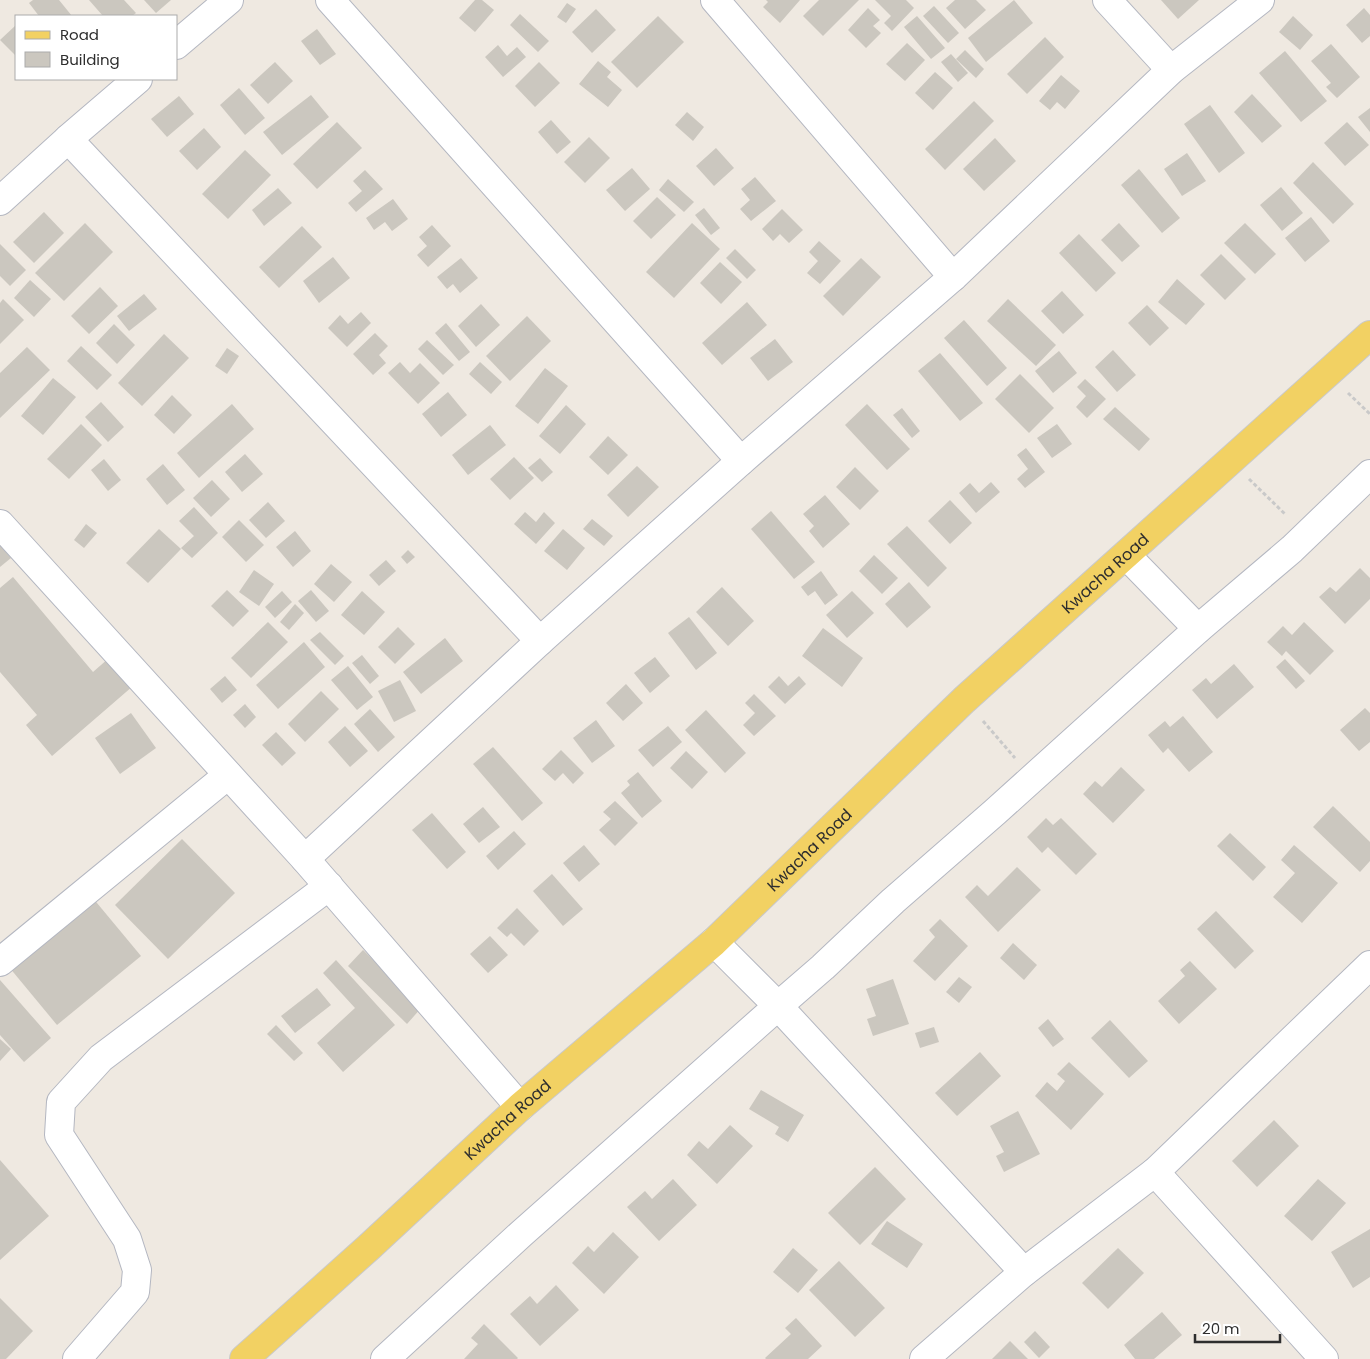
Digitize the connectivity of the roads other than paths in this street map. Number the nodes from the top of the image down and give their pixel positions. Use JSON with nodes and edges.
{"nodes":[{"id":1,"x":229,"y":0,"type":"edge"},
{"id":2,"x":330,"y":0,"type":"edge"},
{"id":3,"x":716,"y":0,"type":"edge"},
{"id":4,"x":1108,"y":0,"type":"edge"},
{"id":5,"x":1260,"y":0,"type":"edge"},
{"id":6,"x":178,"y":44,"type":"edge"},
{"id":7,"x":1171,"y":70,"type":"junction"},
{"id":8,"x":137,"y":80,"type":"edge"},
{"id":9,"x":68,"y":139,"type":"junction"},
{"id":10,"x":0,"y":201,"type":"edge"},
{"id":11,"x":953,"y":277,"type":"junction"},
{"id":12,"x":1370,"y":335,"type":"edge"},
{"id":13,"x":741,"y":460,"type":"junction"},
{"id":14,"x":1370,"y":474,"type":"edge"},
{"id":15,"x":0,"y":524,"type":"edge"},
{"id":16,"x":1126,"y":555,"type":"junction"},
{"id":17,"x":1198,"y":629,"type":"junction"},
{"id":18,"x":540,"y":641,"type":"junction"},
{"id":19,"x":228,"y":775,"type":"junction"},
{"id":20,"x":305,"y":859,"type":"junction"},
{"id":21,"x":329,"y":886,"type":"junction"},
{"id":22,"x":714,"y":942,"type":"junction"},
{"id":23,"x":0,"y":962,"type":"edge"},
{"id":24,"x":1370,"y":965,"type":"edge"},
{"id":25,"x":778,"y":1006,"type":"junction"},
{"id":26,"x":520,"y":1107,"type":"junction"},
{"id":27,"x":1155,"y":1172,"type":"junction"},
{"id":28,"x":1024,"y":1272,"type":"junction"},
{"id":29,"x":77,"y":1359,"type":"edge"},
{"id":30,"x":244,"y":1359,"type":"edge"},
{"id":31,"x":384,"y":1359,"type":"edge"},
{"id":32,"x":924,"y":1359,"type":"edge"},
{"id":33,"x":1324,"y":1359,"type":"edge"}],
"edges":[{"from":1,"to":6,"type":"street"},
{"from":2,"to":13,"type":"street"},
{"from":3,"to":11,"type":"street"},
{"from":4,"to":7,"type":"street"},
{"from":5,"to":7,"type":"street"},
{"from":7,"to":11,"type":"street"},
{"from":8,"to":9,"type":"street"},
{"from":9,"to":10,"type":"street"},
{"from":9,"to":18,"type":"street"},
{"from":11,"to":13,"type":"street"},
{"from":12,"to":16,"type":"main road","name":"Kwacha Road"},
{"from":13,"to":18,"type":"street"},
{"from":14,"to":17,"type":"street"},
{"from":15,"to":19,"type":"street"},
{"from":16,"to":17,"type":"street"},
{"from":16,"to":22,"type":"main road","name":"Kwacha Road"},
{"from":17,"to":25,"type":"street"},
{"from":18,"to":20,"type":"street"},
{"from":19,"to":20,"type":"street"},
{"from":19,"to":23,"type":"street"},
{"from":20,"to":21,"type":"street"},
{"from":21,"to":26,"type":"street"},
{"from":21,"to":29,"type":"street"},
{"from":22,"to":25,"type":"street"},
{"from":22,"to":26,"type":"main road","name":"Kwacha Road"},
{"from":24,"to":27,"type":"street"},
{"from":25,"to":28,"type":"street"},
{"from":25,"to":31,"type":"street"},
{"from":26,"to":30,"type":"main road","name":"Kwacha Road"},
{"from":27,"to":28,"type":"street"},
{"from":27,"to":33,"type":"street"},
{"from":28,"to":32,"type":"street"}]}
